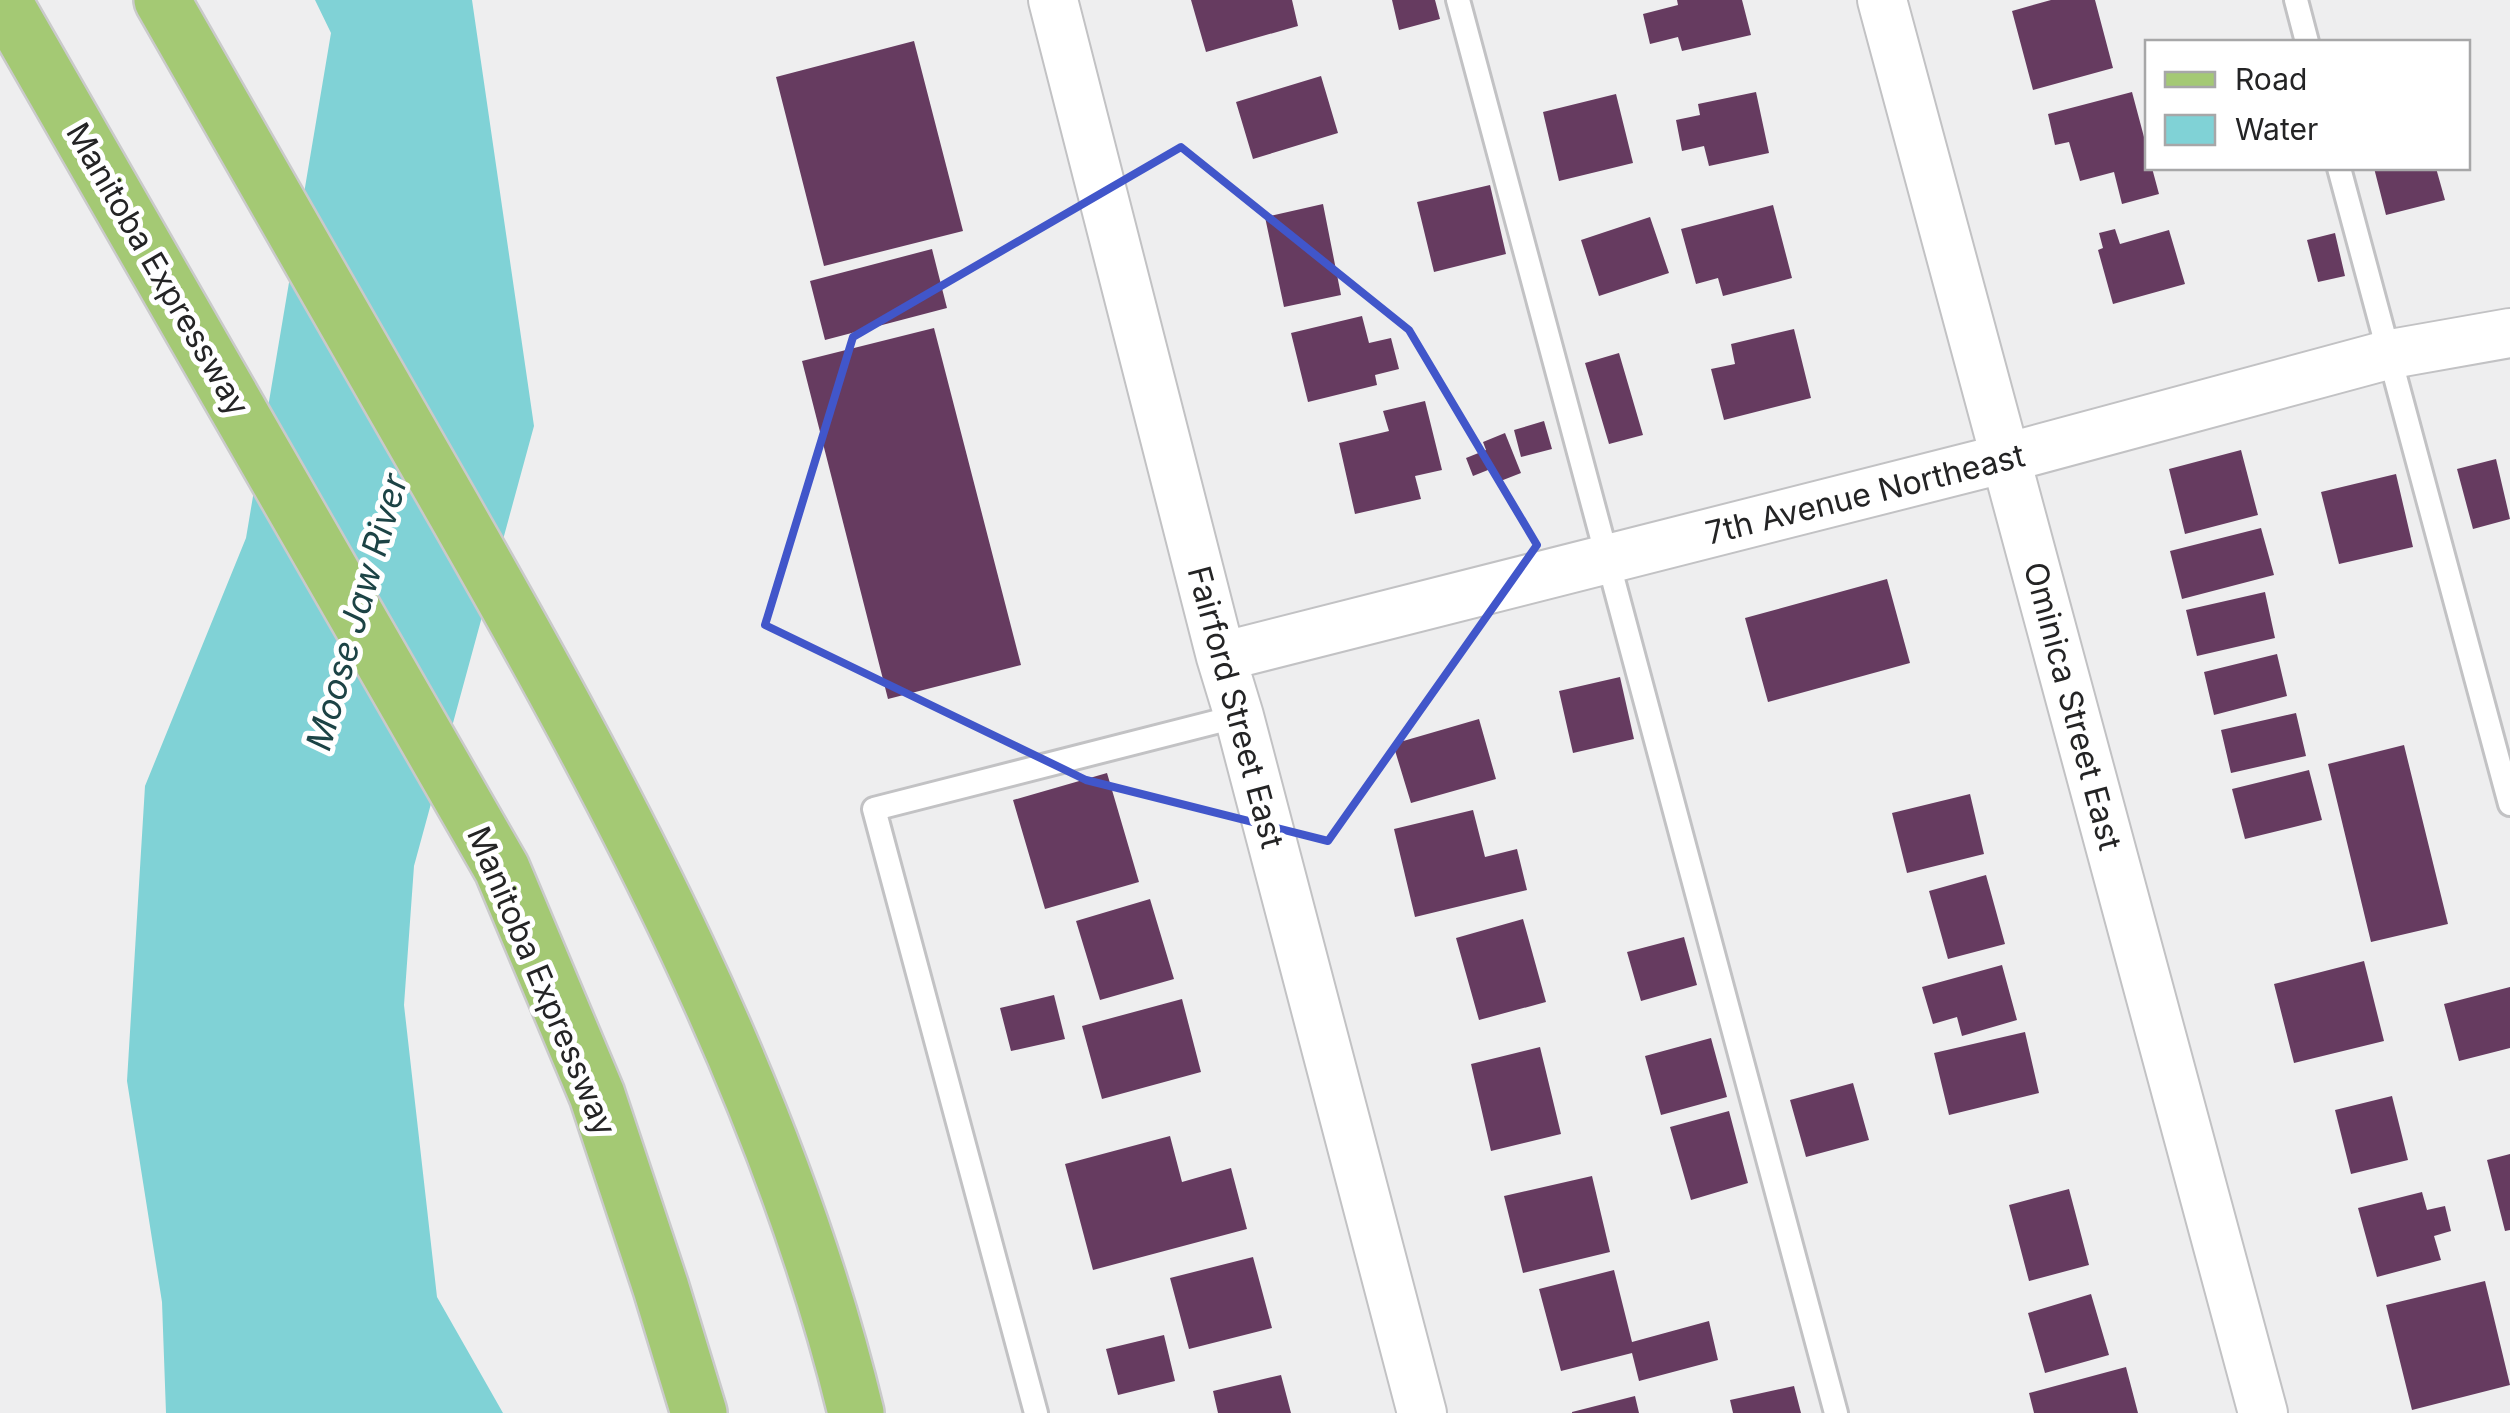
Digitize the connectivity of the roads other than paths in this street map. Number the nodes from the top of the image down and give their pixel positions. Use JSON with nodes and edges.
{"nodes":[{"id":1,"x":3,"y":0,"type":"edge"},
{"id":2,"x":162,"y":0,"type":"edge"},
{"id":3,"x":1053,"y":0,"type":"edge"},
{"id":4,"x":1458,"y":0,"type":"edge"},
{"id":5,"x":1882,"y":0,"type":"edge"},
{"id":6,"x":2296,"y":0,"type":"edge"},
{"id":7,"x":2306,"y":40,"type":"edge"},
{"id":8,"x":2340,"y":170,"type":"edge"},
{"id":9,"x":2510,"y":334,"type":"edge"},
{"id":10,"x":2391,"y":354,"type":"junction"},
{"id":11,"x":2006,"y":458,"type":"junction"},
{"id":12,"x":1607,"y":560,"type":"junction"},
{"id":13,"x":1221,"y":657,"type":"junction"},
{"id":14,"x":1240,"y":716,"type":"junction"},
{"id":15,"x":2510,"y":804,"type":"edge"},
{"id":16,"x":699,"y":1413,"type":"edge"},
{"id":17,"x":856,"y":1413,"type":"edge"},
{"id":18,"x":1036,"y":1413,"type":"edge"},
{"id":19,"x":1422,"y":1413,"type":"edge"},
{"id":20,"x":1836,"y":1413,"type":"edge"},
{"id":21,"x":2263,"y":1413,"type":"edge"}],
"edges":[{"from":1,"to":16,"type":"main road","name":"Manitoba Expressway"},
{"from":2,"to":17,"type":"main road"},
{"from":3,"to":13,"type":"street","name":"Fairford Street East"},
{"from":4,"to":12,"type":"lane"},
{"from":5,"to":11,"type":"street","name":"Ominica Street East"},
{"from":6,"to":7,"type":"lane"},
{"from":8,"to":10,"type":"lane"},
{"from":9,"to":10,"type":"street","name":"7th Avenue Northeast"},
{"from":10,"to":11,"type":"street","name":"7th Avenue Northeast"},
{"from":10,"to":15,"type":"lane"},
{"from":11,"to":12,"type":"street","name":"7th Avenue Northeast"},
{"from":11,"to":21,"type":"street","name":"Ominica Street East"},
{"from":12,"to":13,"type":"street","name":"7th Avenue Northeast"},
{"from":12,"to":20,"type":"lane"},
{"from":13,"to":14,"type":"street","name":"Fairford Street East"},
{"from":14,"to":18,"type":"lane"},
{"from":14,"to":19,"type":"street","name":"Fairford Street East"}]}
